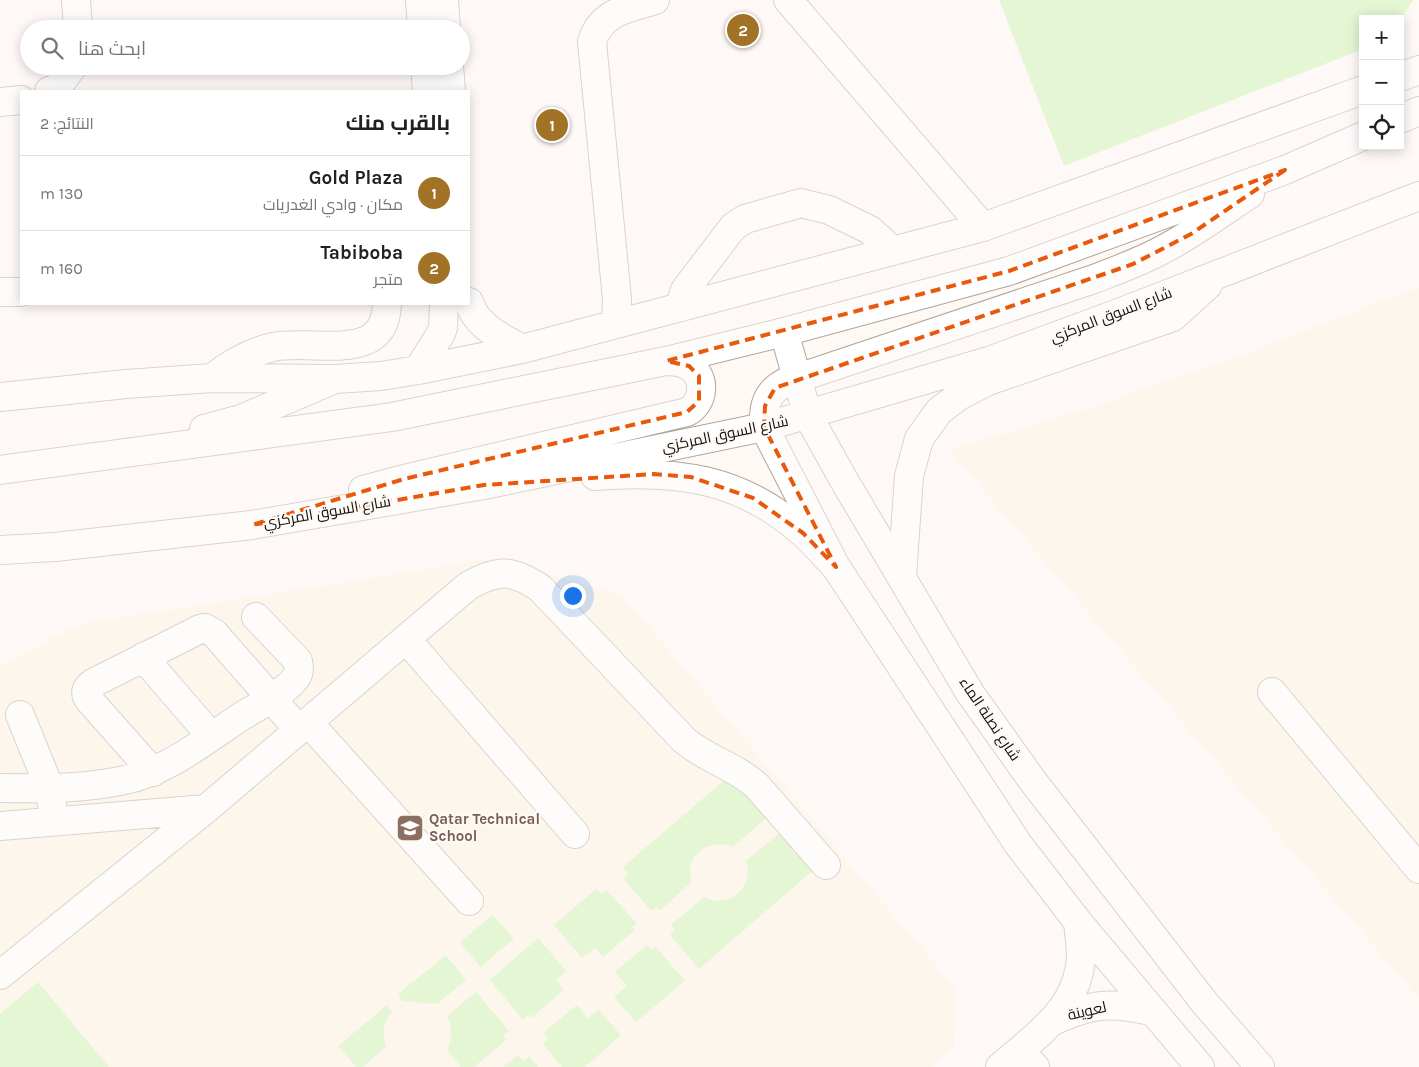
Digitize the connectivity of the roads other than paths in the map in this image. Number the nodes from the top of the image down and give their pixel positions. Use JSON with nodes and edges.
{"nodes":[{"id":1,"x":76,"y":0,"type":"edge"},
{"id":2,"x":420,"y":0,"type":"edge"},
{"id":3,"x":444,"y":0,"type":"edge"},
{"id":4,"x":655,"y":0,"type":"edge"},
{"id":5,"x":788,"y":0,"type":"edge"},
{"id":6,"x":77,"y":20,"type":"edge"},
{"id":7,"x":421,"y":20,"type":"edge"},
{"id":8,"x":445,"y":20,"type":"edge"},
{"id":9,"x":1419,"y":70,"type":"edge"},
{"id":10,"x":66,"y":75,"type":"edge"},
{"id":11,"x":426,"y":75,"type":"edge"},
{"id":12,"x":450,"y":75,"type":"edge"},
{"id":13,"x":1404,"y":75,"type":"edge"},
{"id":14,"x":52,"y":90,"type":"edge"},
{"id":15,"x":427,"y":90,"type":"edge"},
{"id":16,"x":451,"y":90,"type":"edge"},
{"id":17,"x":1359,"y":91,"type":"edge"},
{"id":18,"x":20,"y":100,"type":"edge"},
{"id":19,"x":0,"y":102,"type":"edge"},
{"id":20,"x":1419,"y":111,"type":"edge"},
{"id":21,"x":1404,"y":117,"type":"edge"},
{"id":22,"x":1359,"y":138,"type":"edge"},
{"id":23,"x":1285,"y":170,"type":"junction"},
{"id":24,"x":1419,"y":196,"type":"edge"},
{"id":25,"x":983,"y":227,"type":"junction"},
{"id":26,"x":893,"y":251,"type":"junction"},
{"id":27,"x":1220,"y":274,"type":"junction"},
{"id":28,"x":0,"y":292,"type":"edge"},
{"id":29,"x":20,"y":292,"type":"edge"},
{"id":30,"x":387,"y":305,"type":"edge"},
{"id":31,"x":444,"y":305,"type":"edge"},
{"id":32,"x":470,"y":305,"type":"edge"},
{"id":33,"x":682,"y":306,"type":"junction"},
{"id":34,"x":616,"y":324,"type":"junction"},
{"id":35,"x":784,"y":332,"type":"junction"},
{"id":36,"x":522,"y":349,"type":"junction"},
{"id":37,"x":666,"y":361,"type":"junction"},
{"id":38,"x":418,"y":370,"type":"junction"},
{"id":39,"x":797,"y":377,"type":"junction"},
{"id":40,"x":212,"y":378,"type":"junction"},
{"id":41,"x":336,"y":379,"type":"junction"},
{"id":42,"x":0,"y":397,"type":"edge"},
{"id":43,"x":808,"y":416,"type":"junction"},
{"id":44,"x":764,"y":427,"type":"junction"},
{"id":45,"x":148,"y":451,"type":"junction"},
{"id":46,"x":0,"y":470,"type":"edge"},
{"id":47,"x":484,"y":485,"type":"junction"},
{"id":48,"x":252,"y":525,"type":"junction"},
{"id":49,"x":0,"y":550,"type":"edge"},
{"id":50,"x":836,"y":567,"type":"junction"},
{"id":51,"x":902,"y":576,"type":"junction"},
{"id":52,"x":256,"y":617,"type":"dead end"},
{"id":53,"x":406,"y":639,"type":"junction"},
{"id":54,"x":143,"y":657,"type":"junction"},
{"id":55,"x":1272,"y":692,"type":"dead end"},
{"id":56,"x":271,"y":698,"type":"junction"},
{"id":57,"x":20,"y":716,"type":"dead end"},
{"id":58,"x":304,"y":726,"type":"junction"},
{"id":59,"x":211,"y":736,"type":"junction"},
{"id":60,"x":153,"y":772,"type":"junction"},
{"id":61,"x":0,"y":788,"type":"edge"},
{"id":62,"x":50,"y":789,"type":"junction"},
{"id":63,"x":206,"y":809,"type":"junction"},
{"id":64,"x":55,"y":821,"type":"junction"},
{"id":65,"x":0,"y":826,"type":"edge"},
{"id":66,"x":574,"y":834,"type":"dead end"},
{"id":67,"x":826,"y":865,"type":"dead end"},
{"id":68,"x":1419,"y":869,"type":"edge"},
{"id":69,"x":469,"y":901,"type":"dead end"},
{"id":70,"x":1078,"y":922,"type":"junction"},
{"id":71,"x":0,"y":975,"type":"edge"},
{"id":72,"x":1152,"y":1011,"type":"junction"},
{"id":73,"x":1053,"y":1021,"type":"junction"},
{"id":74,"x":1019,"y":1061,"type":"edge"},
{"id":75,"x":1260,"y":1064,"type":"edge"},
{"id":76,"x":1200,"y":1067,"type":"edge"}],
"edges":[{"from":1,"to":6,"type":"main road"},
{"from":2,"to":7,"type":"main road"},
{"from":3,"to":8,"type":"main road"},
{"from":4,"to":34,"type":"main road"},
{"from":5,"to":25,"type":"main road"},
{"from":9,"to":13,"type":"main road"},
{"from":10,"to":14,"type":"main road"},
{"from":11,"to":15,"type":"main road"},
{"from":12,"to":16,"type":"main road"},
{"from":17,"to":25,"type":"main road"},
{"from":18,"to":19,"type":"main road"},
{"from":20,"to":21,"type":"main road"},
{"from":22,"to":23,"type":"main road"},
{"from":23,"to":35,"type":"main road"},
{"from":23,"to":39,"type":"main road"},
{"from":24,"to":27,"type":"main road","name":"شارع السوق المركزي"},
{"from":25,"to":26,"type":"main road"},
{"from":26,"to":33,"type":"main road"},
{"from":26,"to":33,"type":"main road"},
{"from":27,"to":43,"type":"main road","name":"شارع السوق المركزي"},
{"from":27,"to":51,"type":"main road"},
{"from":28,"to":29,"type":"main road"},
{"from":30,"to":40,"type":"main road"},
{"from":31,"to":38,"type":"main road"},
{"from":32,"to":36,"type":"main road"},
{"from":33,"to":34,"type":"main road"},
{"from":34,"to":36,"type":"main road"},
{"from":35,"to":37,"type":"main road"},
{"from":35,"to":39,"type":"main road","name":"شارع نصلة الماء"},
{"from":36,"to":38,"type":"main road"},
{"from":37,"to":45,"type":"main road"},
{"from":37,"to":48,"type":"main road"},
{"from":38,"to":41,"type":"main road"},
{"from":39,"to":43,"type":"main road","name":"شارع نصلة الماء"},
{"from":39,"to":44,"type":"main road"},
{"from":40,"to":41,"type":"main road"},
{"from":40,"to":42,"type":"main road"},
{"from":41,"to":45,"type":"main road"},
{"from":43,"to":44,"type":"main road","name":"شارع السوق المركزي"},
{"from":43,"to":51,"type":"main road","name":"شارع نصلة الماء"},
{"from":44,"to":47,"type":"main road","name":"شارع السوق المركزي"},
{"from":44,"to":50,"type":"main road"},
{"from":45,"to":46,"type":"main road"},
{"from":47,"to":48,"type":"main road","name":"شارع السوق المركزي"},
{"from":47,"to":50,"type":"main road"},
{"from":48,"to":49,"type":"main road","name":"شارع السوق المركزي"},
{"from":50,"to":70,"type":"main road"},
{"from":51,"to":75,"type":"main road","name":"شارع نصلة الماء"},
{"from":52,"to":56,"type":"main road"},
{"from":53,"to":58,"type":"main road"},
{"from":53,"to":66,"type":"main road"},
{"from":53,"to":67,"type":"main road"},
{"from":54,"to":56,"type":"main road"},
{"from":54,"to":59,"type":"main road"},
{"from":54,"to":60,"type":"main road"},
{"from":55,"to":68,"type":"main road"},
{"from":56,"to":58,"type":"main road"},
{"from":56,"to":59,"type":"main road"},
{"from":57,"to":62,"type":"main road"},
{"from":58,"to":63,"type":"main road"},
{"from":58,"to":69,"type":"main road"},
{"from":59,"to":60,"type":"main road"},
{"from":60,"to":62,"type":"main road"},
{"from":61,"to":62,"type":"main road"},
{"from":62,"to":64,"type":"main road"},
{"from":63,"to":64,"type":"main road"},
{"from":63,"to":71,"type":"main road"},
{"from":64,"to":65,"type":"main road"},
{"from":70,"to":72,"type":"main road"},
{"from":70,"to":73,"type":"main road","name":"لعوينة"},
{"from":72,"to":73,"type":"main road","name":"لعوينة"},
{"from":72,"to":76,"type":"main road"},
{"from":73,"to":74,"type":"main road","name":"لعوينة"}]}
